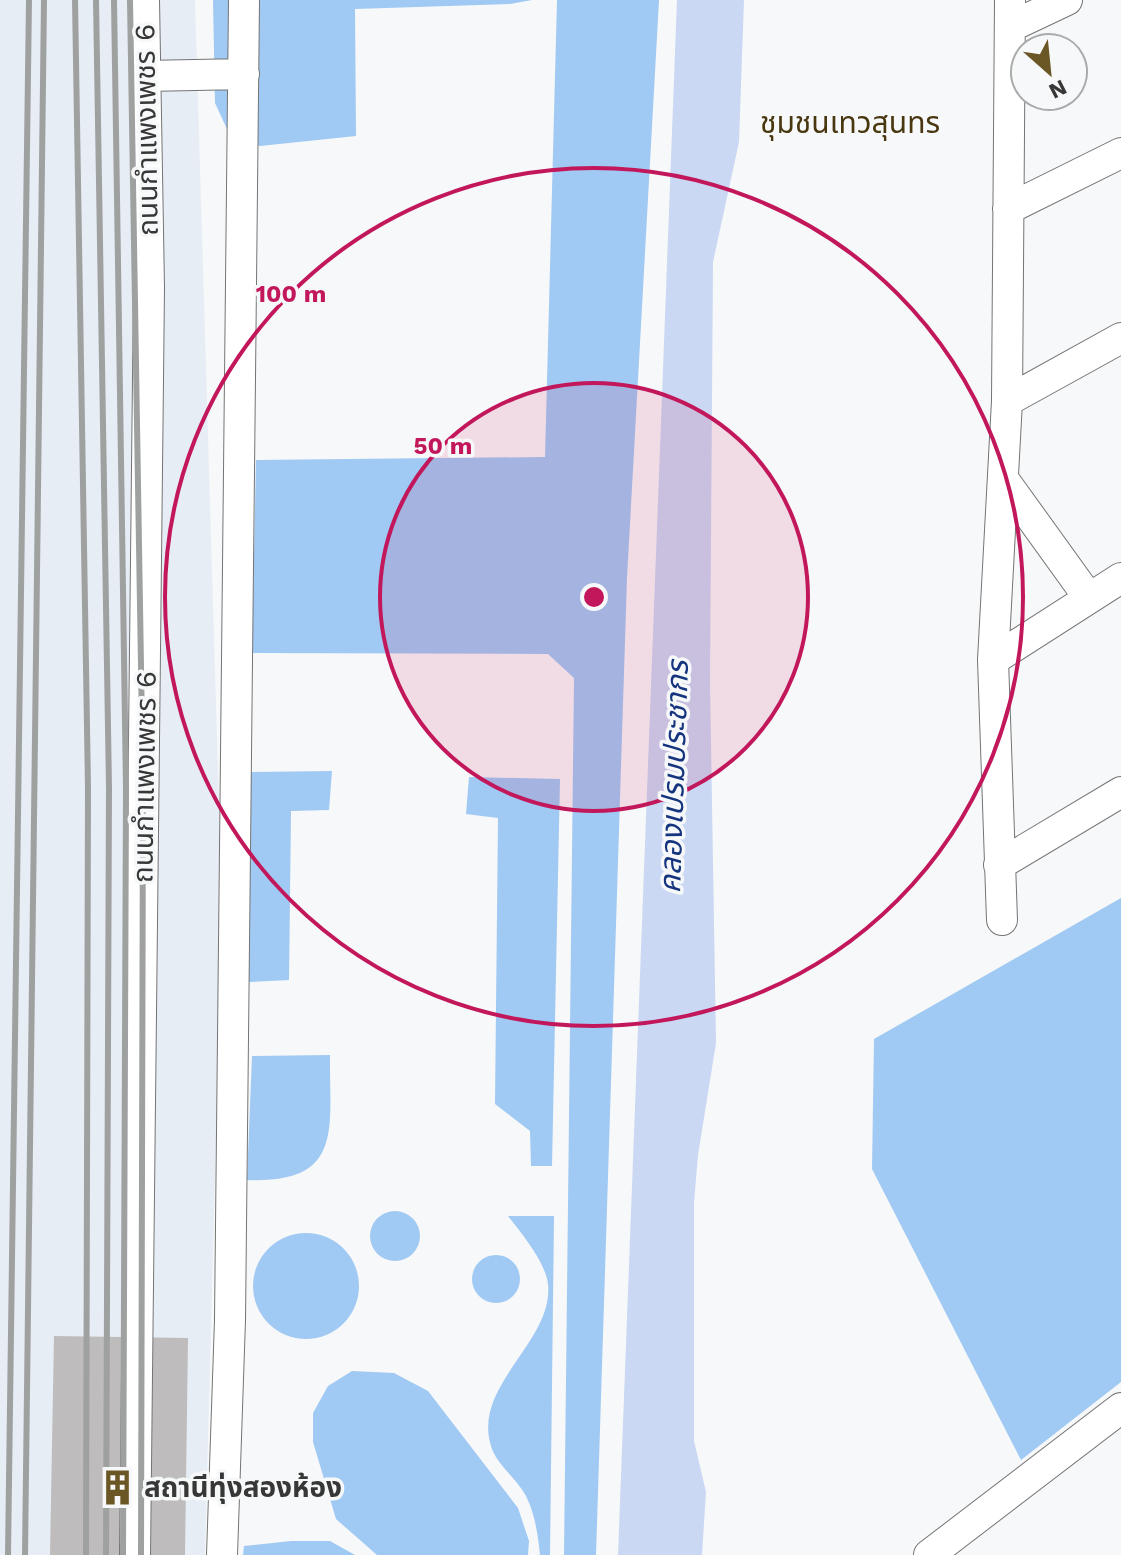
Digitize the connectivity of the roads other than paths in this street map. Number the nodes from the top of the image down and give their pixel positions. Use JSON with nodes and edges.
{"nodes":[{"id":1,"x":144,"y":0,"type":"edge"},
{"id":2,"x":244,"y":0,"type":"edge"},
{"id":3,"x":1067,"y":0,"type":"edge"},
{"id":4,"x":1010,"y":13,"type":"edge"},
{"id":5,"x":244,"y":74,"type":"junction"},
{"id":6,"x":145,"y":76,"type":"junction"},
{"id":7,"x":1121,"y":153,"type":"edge"},
{"id":8,"x":1008,"y":209,"type":"junction"},
{"id":9,"x":1121,"y":338,"type":"edge"},
{"id":10,"x":1007,"y":401,"type":"junction"},
{"id":11,"x":1004,"y":480,"type":"junction"},
{"id":12,"x":1121,"y":578,"type":"edge"},
{"id":13,"x":1089,"y":598,"type":"junction"},
{"id":14,"x":993,"y":660,"type":"junction"},
{"id":15,"x":1121,"y":792,"type":"edge"},
{"id":16,"x":999,"y":865,"type":"junction"},
{"id":17,"x":1002,"y":920,"type":"dead end"},
{"id":18,"x":1121,"y":1408,"type":"edge"},
{"id":19,"x":135,"y":1555,"type":"edge"},
{"id":20,"x":222,"y":1555,"type":"edge"},
{"id":21,"x":929,"y":1555,"type":"edge"}],
"edges":[{"from":1,"to":6,"type":"street","name":"ถนนกำแพงเพชร 6"},
{"from":2,"to":5,"type":"street"},
{"from":3,"to":4,"type":"street"},
{"from":4,"to":8,"type":"street"},
{"from":5,"to":6,"type":"street"},
{"from":5,"to":20,"type":"street"},
{"from":6,"to":19,"type":"street","name":"ถนนกำแพงเพชร 6"},
{"from":7,"to":8,"type":"street"},
{"from":8,"to":10,"type":"street"},
{"from":9,"to":10,"type":"street"},
{"from":10,"to":11,"type":"street"},
{"from":11,"to":13,"type":"street"},
{"from":11,"to":14,"type":"street"},
{"from":12,"to":13,"type":"street"},
{"from":13,"to":14,"type":"street"},
{"from":14,"to":16,"type":"street"},
{"from":15,"to":16,"type":"street"},
{"from":16,"to":17,"type":"street"},
{"from":18,"to":21,"type":"street"}]}
